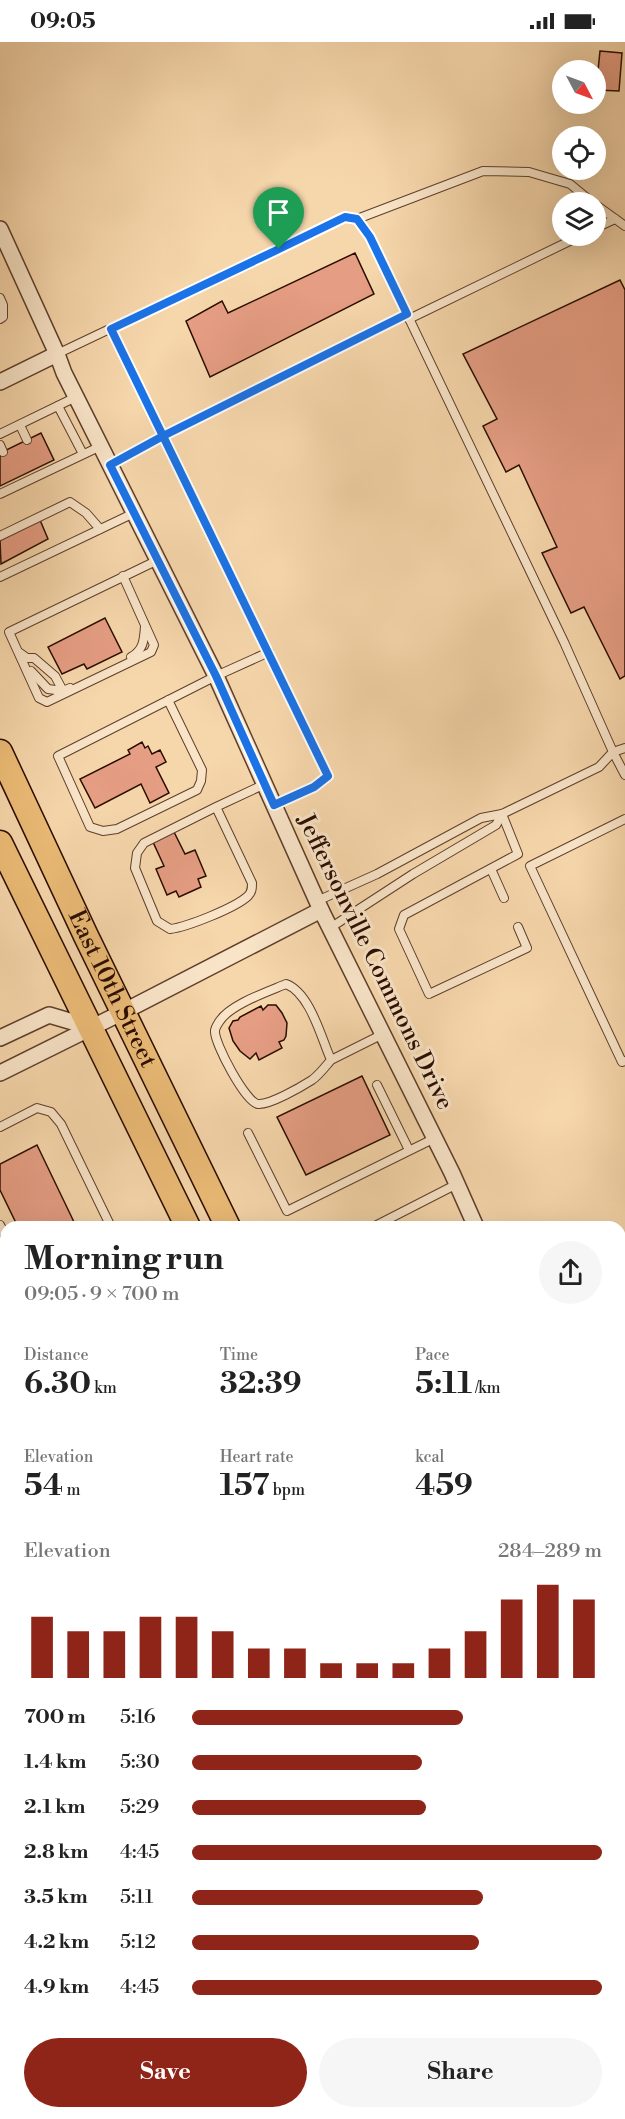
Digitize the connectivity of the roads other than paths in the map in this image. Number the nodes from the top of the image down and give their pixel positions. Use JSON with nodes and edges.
{"nodes":[{"id":1,"x":580,"y":192,"type":"edge"},
{"id":2,"x":606,"y":213,"type":"edge"},
{"id":3,"x":357,"y":219,"type":"junction"},
{"id":4,"x":615,"y":219,"type":"junction"},
{"id":5,"x":606,"y":223,"type":"edge"},
{"id":6,"x":625,"y":226,"type":"edge"},
{"id":7,"x":0,"y":230,"type":"edge"},
{"id":8,"x":558,"y":246,"type":"edge"},
{"id":9,"x":0,"y":298,"type":"edge"},
{"id":10,"x":408,"y":316,"type":"junction"},
{"id":11,"x":0,"y":319,"type":"edge"},
{"id":12,"x":111,"y":329,"type":"junction"},
{"id":13,"x":57,"y":354,"type":"junction"},
{"id":14,"x":0,"y":382,"type":"edge"},
{"id":15,"x":76,"y":397,"type":"junction"},
{"id":16,"x":58,"y":406,"type":"junction"},
{"id":17,"x":20,"y":425,"type":"junction"},
{"id":18,"x":0,"y":434,"type":"edge"},
{"id":19,"x":163,"y":436,"type":"junction"},
{"id":20,"x":27,"y":440,"type":"dead end"},
{"id":21,"x":101,"y":446,"type":"junction"},
{"id":22,"x":83,"y":454,"type":"junction"},
{"id":23,"x":110,"y":465,"type":"junction"},
{"id":24,"x":0,"y":494,"type":"edge"},
{"id":25,"x":134,"y":513,"type":"junction"},
{"id":26,"x":100,"y":529,"type":"junction"},
{"id":27,"x":0,"y":536,"type":"edge"},
{"id":28,"x":158,"y":560,"type":"junction"},
{"id":29,"x":123,"y":576,"type":"junction"},
{"id":30,"x":0,"y":578,"type":"edge"},
{"id":31,"x":145,"y":626,"type":"junction"},
{"id":32,"x":268,"y":652,"type":"junction"},
{"id":33,"x":23,"y":656,"type":"junction"},
{"id":34,"x":216,"y":676,"type":"junction"},
{"id":35,"x":63,"y":691,"type":"junction"},
{"id":36,"x":168,"y":700,"type":"junction"},
{"id":37,"x":625,"y":748,"type":"edge"},
{"id":38,"x":0,"y":752,"type":"edge"},
{"id":39,"x":613,"y":752,"type":"junction"},
{"id":40,"x":625,"y":775,"type":"edge"},
{"id":41,"x":265,"y":784,"type":"junction"},
{"id":42,"x":274,"y":805,"type":"junction"},
{"id":43,"x":216,"y":807,"type":"junction"},
{"id":44,"x":502,"y":814,"type":"junction"},
{"id":45,"x":625,"y":819,"type":"edge"},
{"id":46,"x":0,"y":843,"type":"edge"},
{"id":47,"x":518,"y":854,"type":"junction"},
{"id":48,"x":530,"y":866,"type":"junction"},
{"id":49,"x":491,"y":868,"type":"junction"},
{"id":50,"x":504,"y":898,"type":"dead end"},
{"id":51,"x":319,"y":906,"type":"junction"},
{"id":52,"x":518,"y":927,"type":"dead end"},
{"id":53,"x":330,"y":928,"type":"junction"},
{"id":54,"x":123,"y":1012,"type":"junction"},
{"id":55,"x":90,"y":1027,"type":"junction"},
{"id":56,"x":383,"y":1034,"type":"junction"},
{"id":57,"x":0,"y":1038,"type":"edge"},
{"id":58,"x":331,"y":1060,"type":"junction"},
{"id":59,"x":625,"y":1061,"type":"edge"},
{"id":60,"x":0,"y":1073,"type":"edge"},
{"id":61,"x":377,"y":1085,"type":"dead end"},
{"id":62,"x":0,"y":1127,"type":"edge"},
{"id":63,"x":248,"y":1133,"type":"dead end"},
{"id":64,"x":435,"y":1138,"type":"junction"},
{"id":65,"x":409,"y":1150,"type":"junction"},
{"id":66,"x":457,"y":1184,"type":"junction"},
{"id":67,"x":108,"y":1221,"type":"edge"},
{"id":68,"x":185,"y":1221,"type":"edge"},
{"id":69,"x":225,"y":1221,"type":"edge"},
{"id":70,"x":385,"y":1221,"type":"edge"},
{"id":71,"x":473,"y":1221,"type":"edge"}],
"edges":[{"from":1,"to":3,"type":"lane"},
{"from":2,"to":4,"type":"lane"},
{"from":3,"to":10,"type":"lane"},
{"from":3,"to":12,"type":"lane"},
{"from":4,"to":5,"type":"lane"},
{"from":4,"to":6,"type":"lane"},
{"from":7,"to":13,"type":"street","name":"Jeffersonville Commons Drive"},
{"from":8,"to":10,"type":"lane"},
{"from":9,"to":11,"type":"lane"},
{"from":10,"to":19,"type":"lane"},
{"from":10,"to":39,"type":"lane"},
{"from":12,"to":13,"type":"lane"},
{"from":12,"to":19,"type":"lane"},
{"from":13,"to":14,"type":"street"},
{"from":13,"to":15,"type":"street","name":"Jeffersonville Commons Drive"},
{"from":15,"to":16,"type":"lane"},
{"from":15,"to":21,"type":"street","name":"Jeffersonville Commons Drive"},
{"from":16,"to":17,"type":"lane"},
{"from":16,"to":22,"type":"lane"},
{"from":17,"to":18,"type":"lane"},
{"from":17,"to":20,"type":"lane"},
{"from":19,"to":23,"type":"lane"},
{"from":19,"to":32,"type":"lane"},
{"from":21,"to":22,"type":"lane"},
{"from":21,"to":23,"type":"street","name":"Jeffersonville Commons Drive"},
{"from":22,"to":24,"type":"lane"},
{"from":23,"to":25,"type":"street","name":"Jeffersonville Commons Drive"},
{"from":25,"to":26,"type":"lane"},
{"from":25,"to":28,"type":"street","name":"Jeffersonville Commons Drive"},
{"from":26,"to":27,"type":"lane"},
{"from":26,"to":30,"type":"lane"},
{"from":28,"to":29,"type":"lane"},
{"from":28,"to":34,"type":"street","name":"Jeffersonville Commons Drive"},
{"from":29,"to":31,"type":"lane"},
{"from":29,"to":33,"type":"lane"},
{"from":31,"to":33,"type":"lane"},
{"from":31,"to":35,"type":"lane"},
{"from":32,"to":34,"type":"lane"},
{"from":32,"to":42,"type":"lane"},
{"from":33,"to":35,"type":"lane"},
{"from":33,"to":35,"type":"lane"},
{"from":34,"to":36,"type":"lane"},
{"from":34,"to":41,"type":"street","name":"Jeffersonville Commons Drive"},
{"from":36,"to":36,"type":"lane"},
{"from":37,"to":39,"type":"lane"},
{"from":38,"to":54,"type":"main road","name":"East 10th Street"},
{"from":39,"to":40,"type":"lane"},
{"from":39,"to":44,"type":"lane"},
{"from":41,"to":42,"type":"street","name":"Jeffersonville Commons Drive"},
{"from":41,"to":43,"type":"lane"},
{"from":42,"to":51,"type":"street","name":"Jeffersonville Commons Drive"},
{"from":43,"to":43,"type":"lane"},
{"from":44,"to":47,"type":"lane"},
{"from":44,"to":51,"type":"lane"},
{"from":44,"to":53,"type":"lane"},
{"from":45,"to":48,"type":"lane"},
{"from":46,"to":55,"type":"main road","name":"East 10th Street"},
{"from":47,"to":48,"type":"lane"},
{"from":47,"to":49,"type":"lane"},
{"from":48,"to":59,"type":"lane"},
{"from":49,"to":50,"type":"lane"},
{"from":49,"to":52,"type":"lane"},
{"from":51,"to":53,"type":"street","name":"Jeffersonville Commons Drive"},
{"from":51,"to":54,"type":"street"},
{"from":53,"to":56,"type":"street","name":"Jeffersonville Commons Drive"},
{"from":54,"to":55,"type":"street"},
{"from":54,"to":69,"type":"main road","name":"East 10th Street"},
{"from":55,"to":57,"type":"street"},
{"from":55,"to":60,"type":"street"},
{"from":55,"to":68,"type":"main road","name":"East 10th Street"},
{"from":56,"to":58,"type":"lane"},
{"from":56,"to":64,"type":"street","name":"Jeffersonville Commons Drive"},
{"from":58,"to":58,"type":"lane"},
{"from":61,"to":65,"type":"lane"},
{"from":62,"to":67,"type":"lane"},
{"from":63,"to":65,"type":"lane"},
{"from":64,"to":65,"type":"lane"},
{"from":64,"to":66,"type":"street","name":"Jeffersonville Commons Drive"},
{"from":66,"to":70,"type":"lane"},
{"from":66,"to":71,"type":"street","name":"Jeffersonville Commons Drive"}]}
